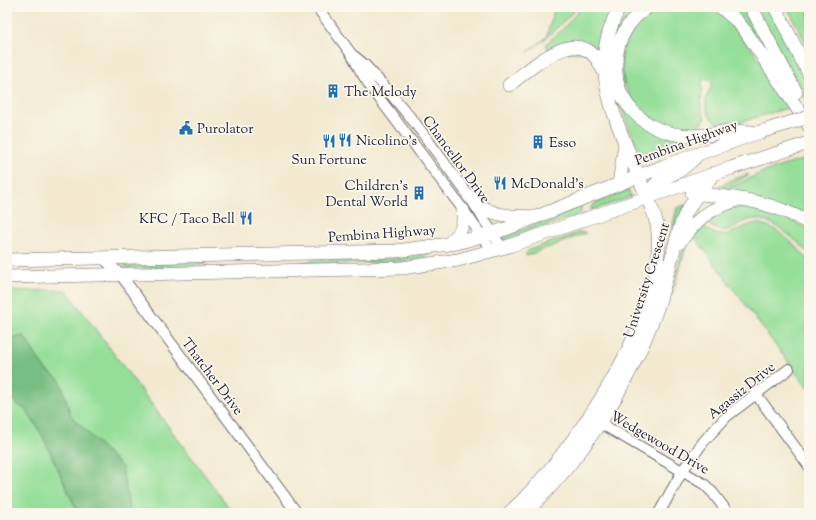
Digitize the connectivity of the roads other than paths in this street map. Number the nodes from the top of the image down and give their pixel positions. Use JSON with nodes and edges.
{"nodes":[{"id":1,"x":619,"y":7,"type":"edge"},
{"id":2,"x":648,"y":7,"type":"edge"},
{"id":3,"x":721,"y":7,"type":"edge"},
{"id":4,"x":751,"y":7,"type":"edge"},
{"id":5,"x":775,"y":7,"type":"edge"},
{"id":6,"x":322,"y":9,"type":"edge"},
{"id":7,"x":352,"y":55,"type":"junction"},
{"id":8,"x":605,"y":73,"type":"junction"},
{"id":9,"x":809,"y":74,"type":"edge"},
{"id":10,"x":509,"y":85,"type":"dead end"},
{"id":11,"x":809,"y":117,"type":"edge"},
{"id":12,"x":809,"y":126,"type":"edge"},
{"id":13,"x":760,"y":132,"type":"junction"},
{"id":14,"x":625,"y":141,"type":"junction"},
{"id":15,"x":809,"y":143,"type":"edge"},
{"id":16,"x":700,"y":152,"type":"junction"},
{"id":17,"x":714,"y":173,"type":"junction"},
{"id":18,"x":639,"y":176,"type":"junction"},
{"id":19,"x":619,"y":184,"type":"junction"},
{"id":20,"x":667,"y":190,"type":"junction"},
{"id":21,"x":698,"y":194,"type":"junction"},
{"id":22,"x":469,"y":196,"type":"junction"},
{"id":23,"x":647,"y":197,"type":"junction"},
{"id":24,"x":740,"y":199,"type":"junction"},
{"id":25,"x":463,"y":210,"type":"junction"},
{"id":26,"x":537,"y":217,"type":"junction"},
{"id":27,"x":809,"y":224,"type":"edge"},
{"id":28,"x":487,"y":235,"type":"junction"},
{"id":29,"x":448,"y":244,"type":"junction"},
{"id":30,"x":497,"y":250,"type":"junction"},
{"id":31,"x":673,"y":251,"type":"junction"},
{"id":32,"x":103,"y":258,"type":"junction"},
{"id":33,"x":7,"y":260,"type":"edge"},
{"id":34,"x":120,"y":274,"type":"junction"},
{"id":35,"x":7,"y":277,"type":"edge"},
{"id":36,"x":789,"y":369,"type":"dead end"},
{"id":37,"x":756,"y":394,"type":"junction"},
{"id":38,"x":595,"y":420,"type":"junction"},
{"id":39,"x":809,"y":466,"type":"edge"},
{"id":40,"x":683,"y":470,"type":"junction"},
{"id":41,"x":297,"y":513,"type":"edge"},
{"id":42,"x":509,"y":513,"type":"edge"},
{"id":43,"x":525,"y":513,"type":"edge"},
{"id":44,"x":659,"y":513,"type":"edge"},
{"id":45,"x":728,"y":513,"type":"edge"}],
"edges":[{"from":1,"to":8,"type":"main road"},
{"from":2,"to":13,"type":"main road"},
{"from":3,"to":12,"type":"main road"},
{"from":4,"to":11,"type":"main road"},
{"from":5,"to":9,"type":"main road"},
{"from":6,"to":7,"type":"street","name":"Chancellor Drive"},
{"from":7,"to":22,"type":"street","name":"Chancellor Drive"},
{"from":7,"to":25,"type":"street","name":"Chancellor Drive"},
{"from":8,"to":10,"type":"main road"},
{"from":8,"to":14,"type":"main road","name":"University Crescent"},
{"from":11,"to":13,"type":"main road","name":"Pembina Highway","bridge":true},
{"from":13,"to":16,"type":"main road","name":"Pembina Highway"},
{"from":14,"to":18,"type":"main road","name":"University Crescent"},
{"from":14,"to":19,"type":"main road"},
{"from":15,"to":17,"type":"main road"},
{"from":16,"to":18,"type":"main road","name":"Pembina Highway"},
{"from":16,"to":23,"type":"main road"},
{"from":17,"to":20,"type":"main road"},
{"from":17,"to":21,"type":"main road","name":"University Crescent"},
{"from":18,"to":19,"type":"main road","name":"Pembina Highway"},
{"from":18,"to":23,"type":"main road","name":"University Crescent"},
{"from":19,"to":26,"type":"main road","name":"Pembina Highway"},
{"from":20,"to":21,"type":"main road"},
{"from":20,"to":23,"type":"main road"},
{"from":21,"to":24,"type":"main road"},
{"from":21,"to":31,"type":"main road","name":"University Crescent"},
{"from":22,"to":26,"type":"main road"},
{"from":22,"to":28,"type":"street","name":"Chancellor Drive"},
{"from":23,"to":30,"type":"main road"},
{"from":23,"to":38,"type":"main road","name":"University Crescent"},
{"from":24,"to":27,"type":"main road"},
{"from":24,"to":31,"type":"main road"},
{"from":25,"to":28,"type":"street","name":"Chancellor Drive"},
{"from":25,"to":29,"type":"main road"},
{"from":26,"to":28,"type":"main road","name":"Pembina Highway"},
{"from":28,"to":29,"type":"main road","name":"Pembina Highway"},
{"from":28,"to":30,"type":"street","name":"Chancellor Drive"},
{"from":29,"to":32,"type":"main road","name":"Pembina Highway"},
{"from":30,"to":34,"type":"main road"},
{"from":31,"to":38,"type":"main road","name":"University Crescent"},
{"from":32,"to":33,"type":"main road","name":"Pembina Highway"},
{"from":32,"to":34,"type":"street","name":"Thatcher Drive"},
{"from":34,"to":35,"type":"main road"},
{"from":34,"to":41,"type":"street","name":"Thatcher Drive"},
{"from":36,"to":37,"type":"street","name":"Agassiz Drive"},
{"from":37,"to":39,"type":"street"},
{"from":37,"to":40,"type":"street","name":"Agassiz Drive"},
{"from":38,"to":40,"type":"street","name":"Wedgewood Drive"},
{"from":38,"to":42,"type":"main road","name":"University Crescent"},
{"from":38,"to":43,"type":"main road","name":"University Crescent"},
{"from":40,"to":44,"type":"street","name":"Agassiz Drive"},
{"from":40,"to":45,"type":"street","name":"Wedgewood Drive"}]}
